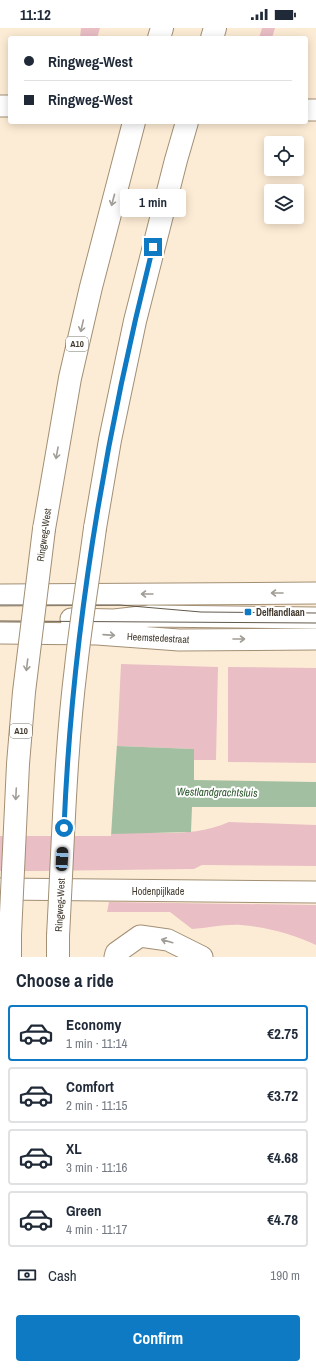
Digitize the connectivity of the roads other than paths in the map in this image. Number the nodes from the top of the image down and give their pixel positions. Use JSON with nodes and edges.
{"nodes":[{"id":1,"x":133,"y":124,"type":"edge"},
{"id":2,"x":186,"y":124,"type":"edge"},
{"id":3,"x":316,"y":593,"type":"edge"},
{"id":4,"x":0,"y":595,"type":"edge"},
{"id":5,"x":0,"y":607,"type":"edge"},
{"id":6,"x":150,"y":616,"type":"junction"},
{"id":7,"x":0,"y":618,"type":"edge"},
{"id":8,"x":316,"y":618,"type":"edge"},
{"id":9,"x":0,"y":633,"type":"edge"},
{"id":10,"x":316,"y":639,"type":"edge"},
{"id":11,"x":0,"y":890,"type":"edge"},
{"id":12,"x":316,"y":892,"type":"edge"},
{"id":13,"x":58,"y":946,"type":"edge"},
{"id":14,"x":10,"y":957,"type":"edge"},
{"id":15,"x":115,"y":957,"type":"edge"},
{"id":16,"x":202,"y":957,"type":"edge"}],
"edges":[{"from":1,"to":14,"type":"highway","name":"Ringweg-West","number":"A10","one_way":true,"bridge":true},
{"from":2,"to":13,"type":"highway","name":"Ringweg-West","bridge":true},
{"from":3,"to":4,"type":"street","one_way":true},
{"from":5,"to":6,"type":"street","name":"Heemstedestraat"},
{"from":6,"to":7,"type":"street","name":"Heemstedestraat"},
{"from":6,"to":8,"type":"street","name":"Heemstedestraat"},
{"from":9,"to":10,"type":"street","name":"Heemstedestraat","one_way":true},
{"from":11,"to":12,"type":"street","name":"Hodenpijlkade"},
{"from":16,"to":15,"type":"street","one_way":true}]}
